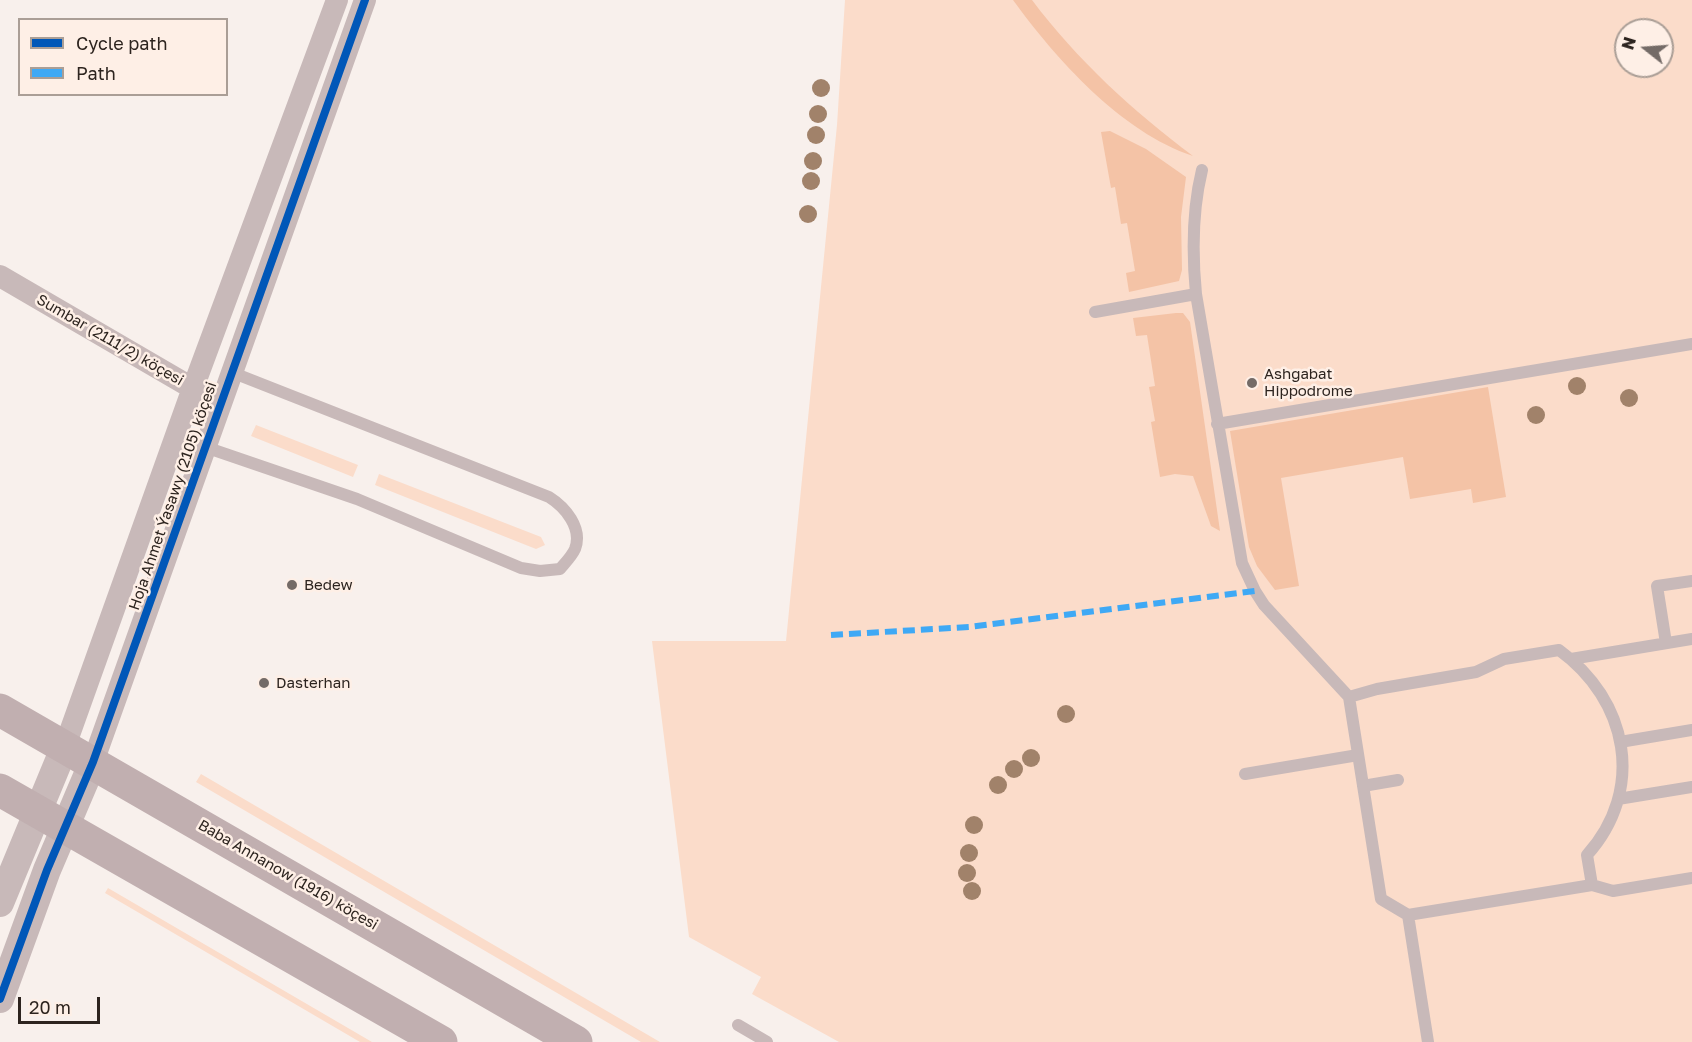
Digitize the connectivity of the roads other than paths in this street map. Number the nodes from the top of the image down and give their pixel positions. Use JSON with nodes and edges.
{"nodes":[{"id":1,"x":337,"y":0,"type":"edge"},
{"id":2,"x":365,"y":0,"type":"edge"},
{"id":3,"x":1202,"y":170,"type":"dead end"},
{"id":4,"x":0,"y":276,"type":"edge"},
{"id":5,"x":1196,"y":294,"type":"junction"},
{"id":6,"x":1095,"y":312,"type":"dead end"},
{"id":7,"x":1692,"y":344,"type":"edge"},
{"id":8,"x":231,"y":372,"type":"junction"},
{"id":9,"x":193,"y":388,"type":"junction"},
{"id":10,"x":220,"y":405,"type":"junction"},
{"id":11,"x":1217,"y":424,"type":"junction"},
{"id":12,"x":205,"y":447,"type":"junction"},
{"id":13,"x":1692,"y":580,"type":"edge"},
{"id":14,"x":1692,"y":639,"type":"edge"},
{"id":15,"x":1666,"y":643,"type":"junction"},
{"id":16,"x":1571,"y":658,"type":"junction"},
{"id":17,"x":1349,"y":697,"type":"junction"},
{"id":18,"x":0,"y":710,"type":"edge"},
{"id":19,"x":1692,"y":730,"type":"edge"},
{"id":20,"x":1620,"y":742,"type":"junction"},
{"id":21,"x":65,"y":746,"type":"junction"},
{"id":22,"x":1358,"y":755,"type":"junction"},
{"id":23,"x":93,"y":762,"type":"junction"},
{"id":24,"x":1245,"y":774,"type":"dead end"},
{"id":25,"x":1398,"y":780,"type":"dead end"},
{"id":26,"x":1363,"y":786,"type":"junction"},
{"id":27,"x":1692,"y":787,"type":"edge"},
{"id":28,"x":0,"y":790,"type":"edge"},
{"id":29,"x":1618,"y":799,"type":"junction"},
{"id":30,"x":37,"y":812,"type":"junction"},
{"id":31,"x":66,"y":827,"type":"junction"},
{"id":32,"x":1692,"y":878,"type":"edge"},
{"id":33,"x":1592,"y":885,"type":"junction"},
{"id":34,"x":0,"y":903,"type":"edge"},
{"id":35,"x":1408,"y":915,"type":"junction"},
{"id":36,"x":0,"y":999,"type":"edge"},
{"id":37,"x":738,"y":1025,"type":"dead end"},
{"id":38,"x":441,"y":1042,"type":"edge"},
{"id":39,"x":576,"y":1042,"type":"edge"},
{"id":40,"x":767,"y":1042,"type":"edge"},
{"id":41,"x":1428,"y":1042,"type":"edge"}],
"edges":[{"from":1,"to":9,"type":"street","name":"Hoja Ahmet Ýasawy (2105) köçesi"},
{"from":2,"to":8,"type":"street","name":"Hoja Ahmet Ýasawy (2105) köçesi"},
{"from":3,"to":5,"type":"lane"},
{"from":4,"to":9,"type":"street","name":"Sumbar (2111/2) köçesi"},
{"from":5,"to":6,"type":"lane"},
{"from":5,"to":11,"type":"lane"},
{"from":7,"to":11,"type":"lane"},
{"from":8,"to":10,"type":"street","name":"Hoja Ahmet Ýasawy (2105) köçesi"},
{"from":8,"to":12,"type":"lane"},
{"from":9,"to":10,"type":"street","name":"Sumbar (2111/2) köçesi"},
{"from":9,"to":21,"type":"street","name":"Hoja Ahmet Ýasawy (2105) köçesi"},
{"from":10,"to":12,"type":"street","name":"Hoja Ahmet Ýasawy (2105) köçesi"},
{"from":11,"to":17,"type":"lane"},
{"from":12,"to":23,"type":"street","name":"Hoja Ahmet Ýasawy (2105) köçesi"},
{"from":13,"to":15,"type":"lane"},
{"from":14,"to":15,"type":"lane"},
{"from":15,"to":16,"type":"lane"},
{"from":16,"to":17,"type":"lane"},
{"from":16,"to":20,"type":"lane"},
{"from":17,"to":22,"type":"lane"},
{"from":18,"to":21,"type":"main road","name":"Baba Annanow (1916) köçesi"},
{"from":19,"to":20,"type":"lane"},
{"from":20,"to":29,"type":"lane"},
{"from":21,"to":23,"type":"main road","name":"Baba Annanow (1916) köçesi"},
{"from":21,"to":30,"type":"street","name":"Hoja Ahmet Ýasawy (2105) köçesi"},
{"from":22,"to":24,"type":"lane"},
{"from":22,"to":26,"type":"lane"},
{"from":23,"to":31,"type":"street","name":"Hoja Ahmet Ýasawy (2105) köçesi"},
{"from":23,"to":39,"type":"main road","name":"Baba Annanow (1916) köçesi"},
{"from":25,"to":26,"type":"lane"},
{"from":26,"to":35,"type":"lane"},
{"from":27,"to":29,"type":"lane"},
{"from":28,"to":30,"type":"main road"},
{"from":29,"to":33,"type":"lane"},
{"from":30,"to":31,"type":"main road"},
{"from":30,"to":34,"type":"street","name":"Hoja Ahmet Ýasawy (2105) köçesi"},
{"from":31,"to":36,"type":"street","name":"Hoja Ahmet Ýasawy (2105) köçesi"},
{"from":31,"to":38,"type":"main road"},
{"from":32,"to":33,"type":"lane"},
{"from":33,"to":35,"type":"lane"},
{"from":35,"to":41,"type":"lane"},
{"from":37,"to":40,"type":"lane"}]}
